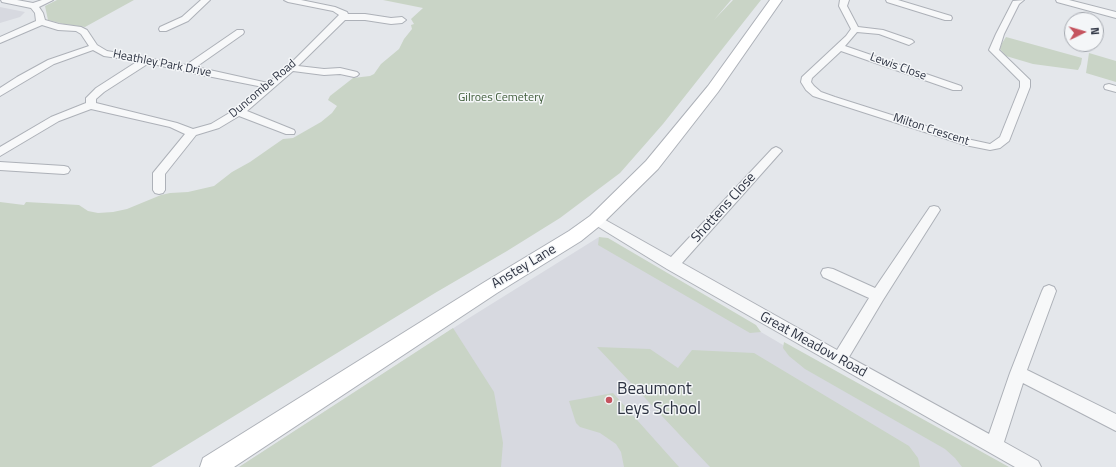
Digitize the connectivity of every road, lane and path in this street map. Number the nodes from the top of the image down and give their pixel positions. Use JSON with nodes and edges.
{"nodes":[{"id":1,"x":5,"y":0,"type":"edge"},
{"id":2,"x":49,"y":0,"type":"edge"},
{"id":3,"x":206,"y":0,"type":"edge"},
{"id":4,"x":288,"y":0,"type":"edge"},
{"id":5,"x":776,"y":0,"type":"edge"},
{"id":6,"x":845,"y":0,"type":"edge"},
{"id":7,"x":890,"y":0,"type":"edge"},
{"id":8,"x":1020,"y":0,"type":"edge"},
{"id":9,"x":1060,"y":0,"type":"edge"},
{"id":10,"x":34,"y":6,"type":"junction"},
{"id":11,"x":1116,"y":15,"type":"edge"},
{"id":12,"x":343,"y":17,"type":"junction"},
{"id":13,"x":948,"y":18,"type":"dead end"},
{"id":14,"x":402,"y":20,"type":"dead end"},
{"id":15,"x":41,"y":22,"type":"junction"},
{"id":16,"x":855,"y":29,"type":"junction"},
{"id":17,"x":163,"y":30,"type":"dead end"},
{"id":18,"x":240,"y":32,"type":"dead end"},
{"id":19,"x":0,"y":40,"type":"edge"},
{"id":20,"x":909,"y":42,"type":"dead end"},
{"id":21,"x":94,"y":46,"type":"junction"},
{"id":22,"x":839,"y":47,"type":"junction"},
{"id":23,"x":147,"y":60,"type":"junction"},
{"id":24,"x":291,"y":68,"type":"junction"},
{"id":25,"x":187,"y":69,"type":"junction"},
{"id":26,"x":354,"y":74,"type":"dead end"},
{"id":27,"x":270,"y":86,"type":"junction"},
{"id":28,"x":956,"y":88,"type":"dead end"},
{"id":29,"x":0,"y":93,"type":"edge"},
{"id":30,"x":91,"y":105,"type":"junction"},
{"id":31,"x":239,"y":112,"type":"junction"},
{"id":32,"x":290,"y":132,"type":"dead end"},
{"id":33,"x":192,"y":133,"type":"junction"},
{"id":34,"x":776,"y":151,"type":"dead end"},
{"id":35,"x":0,"y":152,"type":"edge"},
{"id":36,"x":0,"y":166,"type":"edge"},
{"id":37,"x":64,"y":170,"type":"dead end"},
{"id":38,"x":159,"y":190,"type":"dead end"},
{"id":39,"x":934,"y":210,"type":"dead end"},
{"id":40,"x":596,"y":220,"type":"junction"},
{"id":41,"x":672,"y":265,"type":"junction"},
{"id":42,"x":828,"y":273,"type":"dead end"},
{"id":43,"x":1049,"y":291,"type":"dead end"},
{"id":44,"x":878,"y":296,"type":"junction"},
{"id":45,"x":839,"y":360,"type":"junction"},
{"id":46,"x":1018,"y":373,"type":"junction"},
{"id":47,"x":1116,"y":422,"type":"edge"},
{"id":48,"x":994,"y":445,"type":"junction"},
{"id":49,"x":212,"y":467,"type":"edge"},
{"id":50,"x":1032,"y":467,"type":"edge"}],
"edges":[{"from":1,"to":10,"type":"street"},
{"from":2,"to":10,"type":"street"},
{"from":3,"to":17,"type":"street"},
{"from":4,"to":12,"type":"street"},
{"from":5,"to":40,"type":"main road","name":"Anstey Lane"},
{"from":6,"to":16,"type":"street"},
{"from":7,"to":13,"type":"street"},
{"from":8,"to":22,"type":"street","name":"Milton Crescent"},
{"from":9,"to":11,"type":"street"},
{"from":10,"to":15,"type":"street"},
{"from":12,"to":14,"type":"street"},
{"from":12,"to":24,"type":"street","name":"Duncombe Road"},
{"from":15,"to":19,"type":"street"},
{"from":15,"to":21,"type":"street","name":"Heathley Park Drive"},
{"from":16,"to":20,"type":"street"},
{"from":16,"to":22,"type":"street","name":"Milton Crescent"},
{"from":18,"to":25,"type":"street"},
{"from":21,"to":23,"type":"street","name":"Heathley Park Drive"},
{"from":21,"to":29,"type":"street"},
{"from":22,"to":28,"type":"street","name":"Lewis Close"},
{"from":23,"to":25,"type":"street","name":"Heathley Park Drive"},
{"from":23,"to":30,"type":"street"},
{"from":24,"to":26,"type":"street"},
{"from":24,"to":27,"type":"street","name":"Duncombe Road"},
{"from":25,"to":27,"type":"street","name":"Heathley Park Drive"},
{"from":27,"to":31,"type":"street","name":"Duncombe Road"},
{"from":30,"to":33,"type":"street"},
{"from":30,"to":35,"type":"street"},
{"from":31,"to":32,"type":"street"},
{"from":31,"to":33,"type":"street","name":"Duncombe Road"},
{"from":33,"to":38,"type":"street"},
{"from":34,"to":41,"type":"street","name":"Shottens Close"},
{"from":36,"to":37,"type":"street"},
{"from":39,"to":44,"type":"street"},
{"from":40,"to":41,"type":"street","name":"Great Meadow Road"},
{"from":40,"to":49,"type":"main road","name":"Anstey Lane"},
{"from":41,"to":45,"type":"street","name":"Great Meadow Road"},
{"from":42,"to":44,"type":"street"},
{"from":43,"to":46,"type":"street"},
{"from":44,"to":45,"type":"street"},
{"from":45,"to":48,"type":"street","name":"Great Meadow Road"},
{"from":46,"to":47,"type":"street"},
{"from":46,"to":48,"type":"street"},
{"from":48,"to":50,"type":"street","name":"Great Meadow Road"}]}
